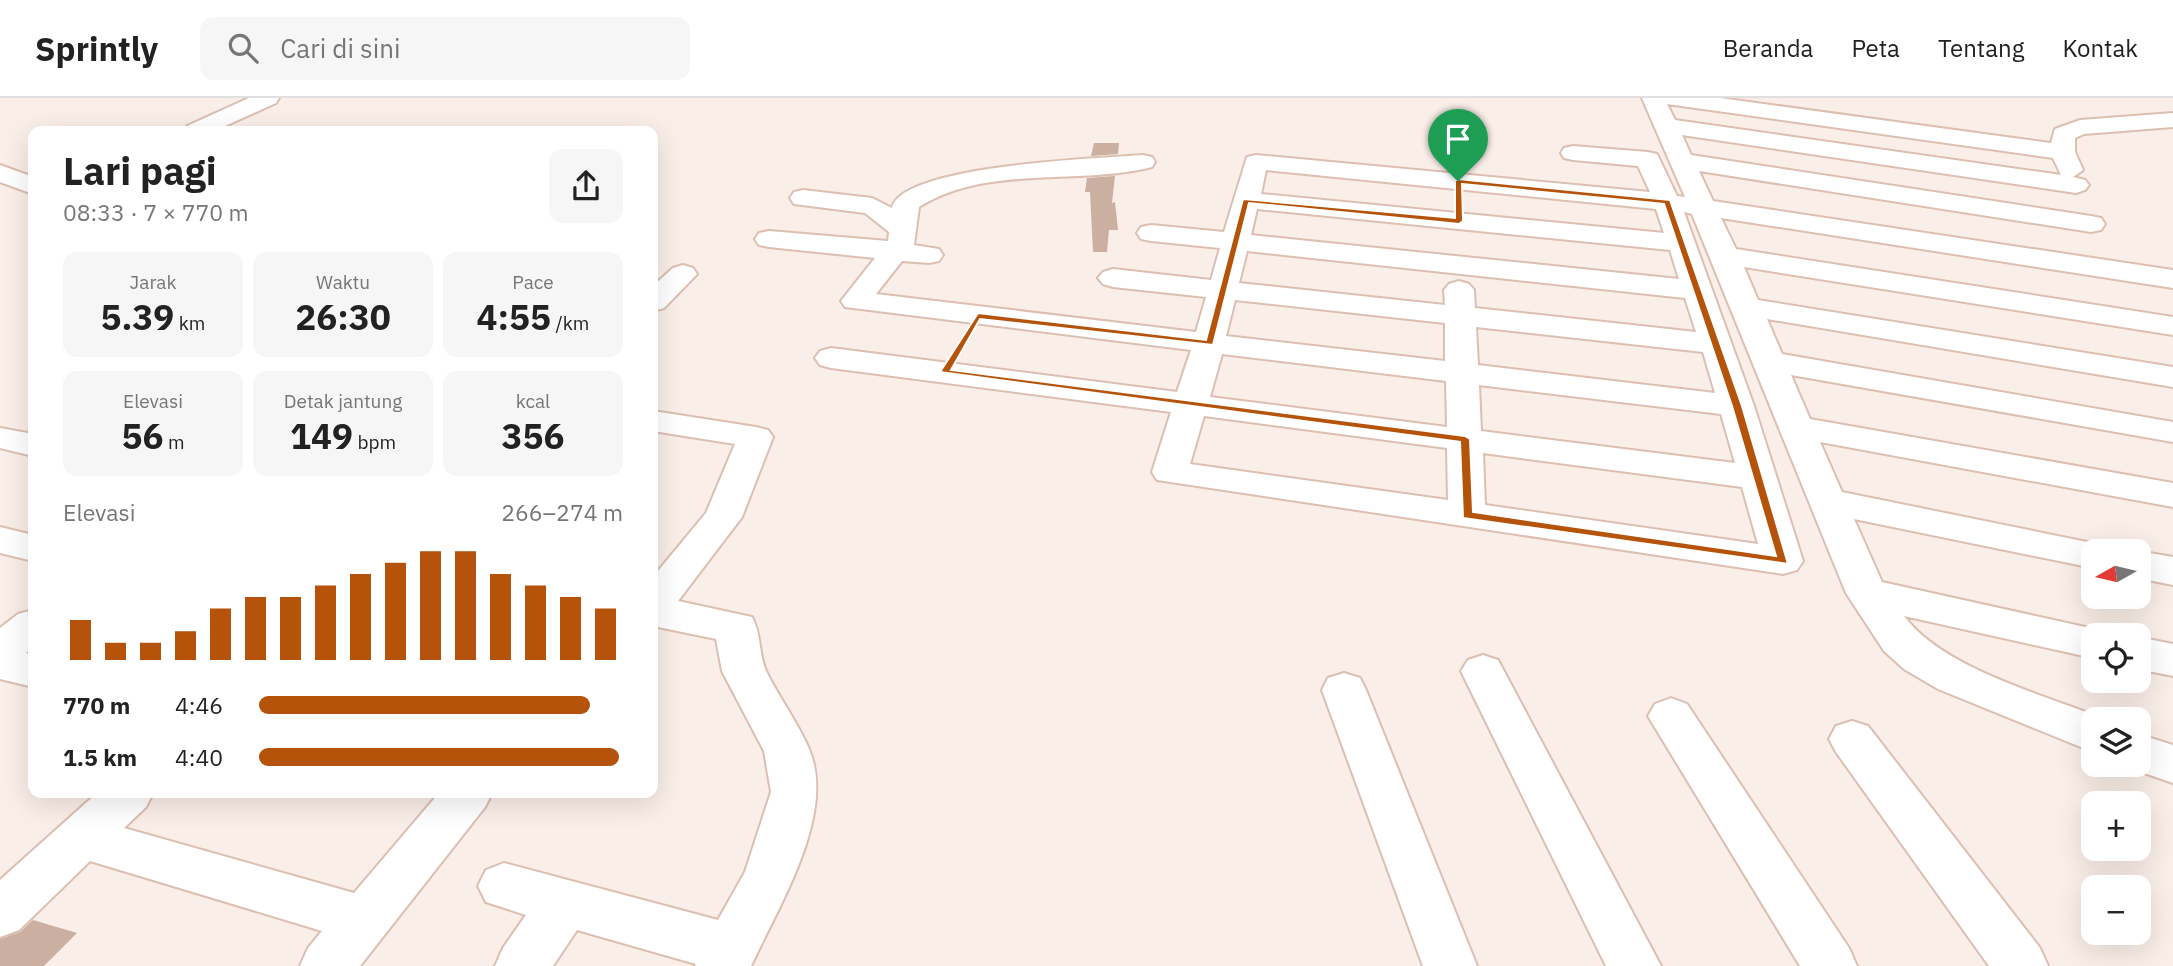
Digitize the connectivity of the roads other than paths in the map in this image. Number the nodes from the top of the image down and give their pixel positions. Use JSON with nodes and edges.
{"nodes":[{"id":1,"x":268,"y":98,"type":"edge"},
{"id":2,"x":1664,"y":107,"type":"edge"},
{"id":3,"x":2173,"y":120,"type":"edge"},
{"id":4,"x":206,"y":126,"type":"edge"},
{"id":5,"x":2068,"y":141,"type":"junction"},
{"id":6,"x":1573,"y":153,"type":"dead end"},
{"id":7,"x":1683,"y":161,"type":"junction"},
{"id":8,"x":1143,"y":162,"type":"dead end"},
{"id":9,"x":0,"y":173,"type":"edge"},
{"id":10,"x":1458,"y":181,"type":"junction"},
{"id":11,"x":2076,"y":185,"type":"junction"},
{"id":12,"x":27,"y":194,"type":"edge"},
{"id":13,"x":803,"y":198,"type":"dead end"},
{"id":14,"x":1246,"y":200,"type":"junction"},
{"id":15,"x":1667,"y":202,"type":"junction"},
{"id":16,"x":1704,"y":209,"type":"junction"},
{"id":17,"x":1459,"y":221,"type":"junction"},
{"id":18,"x":2091,"y":224,"type":"junction"},
{"id":19,"x":1151,"y":233,"type":"dead end"},
{"id":20,"x":769,"y":239,"type":"dead end"},
{"id":21,"x":898,"y":240,"type":"junction"},
{"id":22,"x":1236,"y":241,"type":"junction"},
{"id":23,"x":1681,"y":243,"type":"junction"},
{"id":24,"x":929,"y":254,"type":"dead end"},
{"id":25,"x":1725,"y":256,"type":"junction"},
{"id":26,"x":1458,"y":265,"type":"junction"},
{"id":27,"x":2119,"y":271,"type":"junction"},
{"id":28,"x":683,"y":274,"type":"dead end"},
{"id":29,"x":1113,"y":278,"type":"dead end"},
{"id":30,"x":2173,"y":279,"type":"edge"},
{"id":31,"x":1223,"y":290,"type":"junction"},
{"id":32,"x":1697,"y":290,"type":"junction"},
{"id":33,"x":658,"y":297,"type":"edge"},
{"id":34,"x":1746,"y":307,"type":"junction"},
{"id":35,"x":1461,"y":316,"type":"junction"},
{"id":36,"x":2165,"y":325,"type":"edge"},
{"id":37,"x":1209,"y":343,"type":"junction"},
{"id":38,"x":961,"y":344,"type":"junction"},
{"id":39,"x":1716,"y":344,"type":"junction"},
{"id":40,"x":2173,"y":351,"type":"edge"},
{"id":41,"x":831,"y":358,"type":"dead end"},
{"id":42,"x":1769,"y":361,"type":"junction"},
{"id":43,"x":1464,"y":374,"type":"junction"},
{"id":44,"x":2173,"y":377,"type":"edge"},
{"id":45,"x":1191,"y":403,"type":"junction"},
{"id":46,"x":1737,"y":406,"type":"junction"},
{"id":47,"x":1796,"y":427,"type":"junction"},
{"id":48,"x":659,"y":430,"type":"edge"},
{"id":49,"x":2173,"y":432,"type":"edge"},
{"id":50,"x":1465,"y":439,"type":"junction"},
{"id":51,"x":1760,"y":478,"type":"junction"},
{"id":52,"x":2173,"y":495,"type":"edge"},
{"id":53,"x":1826,"y":501,"type":"junction"},
{"id":54,"x":1467,"y":515,"type":"junction"},
{"id":55,"x":0,"y":540,"type":"edge"},
{"id":56,"x":28,"y":547,"type":"edge"},
{"id":57,"x":2081,"y":553,"type":"edge"},
{"id":58,"x":2151,"y":567,"type":"edge"},
{"id":59,"x":2173,"y":571,"type":"edge"},
{"id":60,"x":1866,"y":593,"type":"junction"},
{"id":61,"x":658,"y":598,"type":"edge"},
{"id":62,"x":658,"y":612,"type":"edge"},
{"id":63,"x":28,"y":629,"type":"edge"},
{"id":64,"x":2081,"y":640,"type":"edge"},
{"id":65,"x":0,"y":651,"type":"edge"},
{"id":66,"x":2151,"y":656,"type":"edge"},
{"id":67,"x":2173,"y":660,"type":"edge"},
{"id":68,"x":0,"y":663,"type":"edge"},
{"id":69,"x":28,"y":670,"type":"edge"},
{"id":70,"x":1483,"y":671,"type":"dead end"},
{"id":71,"x":1344,"y":690,"type":"dead end"},
{"id":72,"x":1671,"y":716,"type":"dead end"},
{"id":73,"x":2081,"y":729,"type":"edge"},
{"id":74,"x":1852,"y":739,"type":"dead end"},
{"id":75,"x":2151,"y":756,"type":"edge"},
{"id":76,"x":2173,"y":764,"type":"edge"},
{"id":77,"x":124,"y":798,"type":"edge"},
{"id":78,"x":464,"y":798,"type":"edge"},
{"id":79,"x":82,"y":837,"type":"junction"},
{"id":80,"x":504,"y":886,"type":"dead end"},
{"id":81,"x":564,"y":905,"type":"junction"},
{"id":82,"x":0,"y":914,"type":"edge"},
{"id":83,"x":365,"y":920,"type":"junction"},
{"id":84,"x":727,"y":957,"type":"edge"},
{"id":85,"x":327,"y":966,"type":"edge"},
{"id":86,"x":522,"y":966,"type":"edge"},
{"id":87,"x":1450,"y":966,"type":"edge"},
{"id":88,"x":1634,"y":966,"type":"edge"},
{"id":89,"x":1830,"y":966,"type":"edge"},
{"id":90,"x":2021,"y":966,"type":"edge"}],
"edges":[{"from":1,"to":4,"type":"street"},
{"from":2,"to":5,"type":"street"},
{"from":2,"to":7,"type":"street"},
{"from":2,"to":11,"type":"street"},
{"from":3,"to":5,"type":"street"},
{"from":5,"to":11,"type":"street"},
{"from":6,"to":15,"type":"street"},
{"from":7,"to":16,"type":"street"},
{"from":7,"to":18,"type":"street"},
{"from":8,"to":21,"type":"street"},
{"from":9,"to":12,"type":"street"},
{"from":10,"to":14,"type":"street"},
{"from":10,"to":15,"type":"street"},
{"from":10,"to":17,"type":"street"},
{"from":11,"to":18,"type":"street"},
{"from":13,"to":21,"type":"street"},
{"from":14,"to":17,"type":"street"},
{"from":14,"to":22,"type":"street"},
{"from":15,"to":16,"type":"street"},
{"from":15,"to":23,"type":"street"},
{"from":16,"to":25,"type":"street"},
{"from":16,"to":27,"type":"street"},
{"from":17,"to":23,"type":"street"},
{"from":17,"to":26,"type":"street"},
{"from":18,"to":27,"type":"street"},
{"from":19,"to":22,"type":"street"},
{"from":20,"to":21,"type":"street"},
{"from":21,"to":24,"type":"street"},
{"from":21,"to":38,"type":"street"},
{"from":22,"to":26,"type":"street"},
{"from":22,"to":31,"type":"street"},
{"from":23,"to":32,"type":"street"},
{"from":25,"to":34,"type":"street"},
{"from":25,"to":36,"type":"street"},
{"from":26,"to":32,"type":"street"},
{"from":26,"to":35,"type":"street"},
{"from":27,"to":30,"type":"street"},
{"from":27,"to":36,"type":"street"},
{"from":28,"to":33,"type":"street"},
{"from":29,"to":31,"type":"street"},
{"from":31,"to":35,"type":"street"},
{"from":31,"to":37,"type":"street"},
{"from":32,"to":39,"type":"street"},
{"from":34,"to":42,"type":"street"},
{"from":34,"to":44,"type":"street"},
{"from":35,"to":39,"type":"street"},
{"from":35,"to":43,"type":"street"},
{"from":36,"to":40,"type":"street"},
{"from":37,"to":38,"type":"street"},
{"from":37,"to":43,"type":"street"},
{"from":37,"to":45,"type":"street"},
{"from":38,"to":41,"type":"street"},
{"from":38,"to":45,"type":"street"},
{"from":39,"to":46,"type":"street"},
{"from":42,"to":47,"type":"street"},
{"from":42,"to":49,"type":"street"},
{"from":43,"to":46,"type":"street"},
{"from":43,"to":50,"type":"street"},
{"from":45,"to":50,"type":"street"},
{"from":45,"to":54,"type":"street"},
{"from":46,"to":51,"type":"street"},
{"from":47,"to":52,"type":"street"},
{"from":47,"to":53,"type":"street"},
{"from":48,"to":61,"type":"street"},
{"from":50,"to":51,"type":"street"},
{"from":50,"to":54,"type":"street"},
{"from":51,"to":54,"type":"street"},
{"from":53,"to":57,"type":"street"},
{"from":53,"to":60,"type":"street"},
{"from":55,"to":56,"type":"street"},
{"from":58,"to":59,"type":"street"},
{"from":60,"to":64,"type":"street"},
{"from":60,"to":73,"type":"street"},
{"from":62,"to":84,"type":"street"},
{"from":63,"to":65,"type":"street"},
{"from":66,"to":67,"type":"street"},
{"from":68,"to":69,"type":"street"},
{"from":70,"to":88,"type":"street"},
{"from":71,"to":87,"type":"street"},
{"from":72,"to":89,"type":"street"},
{"from":74,"to":90,"type":"street"},
{"from":75,"to":76,"type":"street"},
{"from":77,"to":79,"type":"street"},
{"from":78,"to":83,"type":"street"},
{"from":79,"to":82,"type":"street"},
{"from":79,"to":83,"type":"street"},
{"from":80,"to":81,"type":"street"},
{"from":81,"to":84,"type":"street"},
{"from":81,"to":86,"type":"street"},
{"from":83,"to":85,"type":"street"}]}
